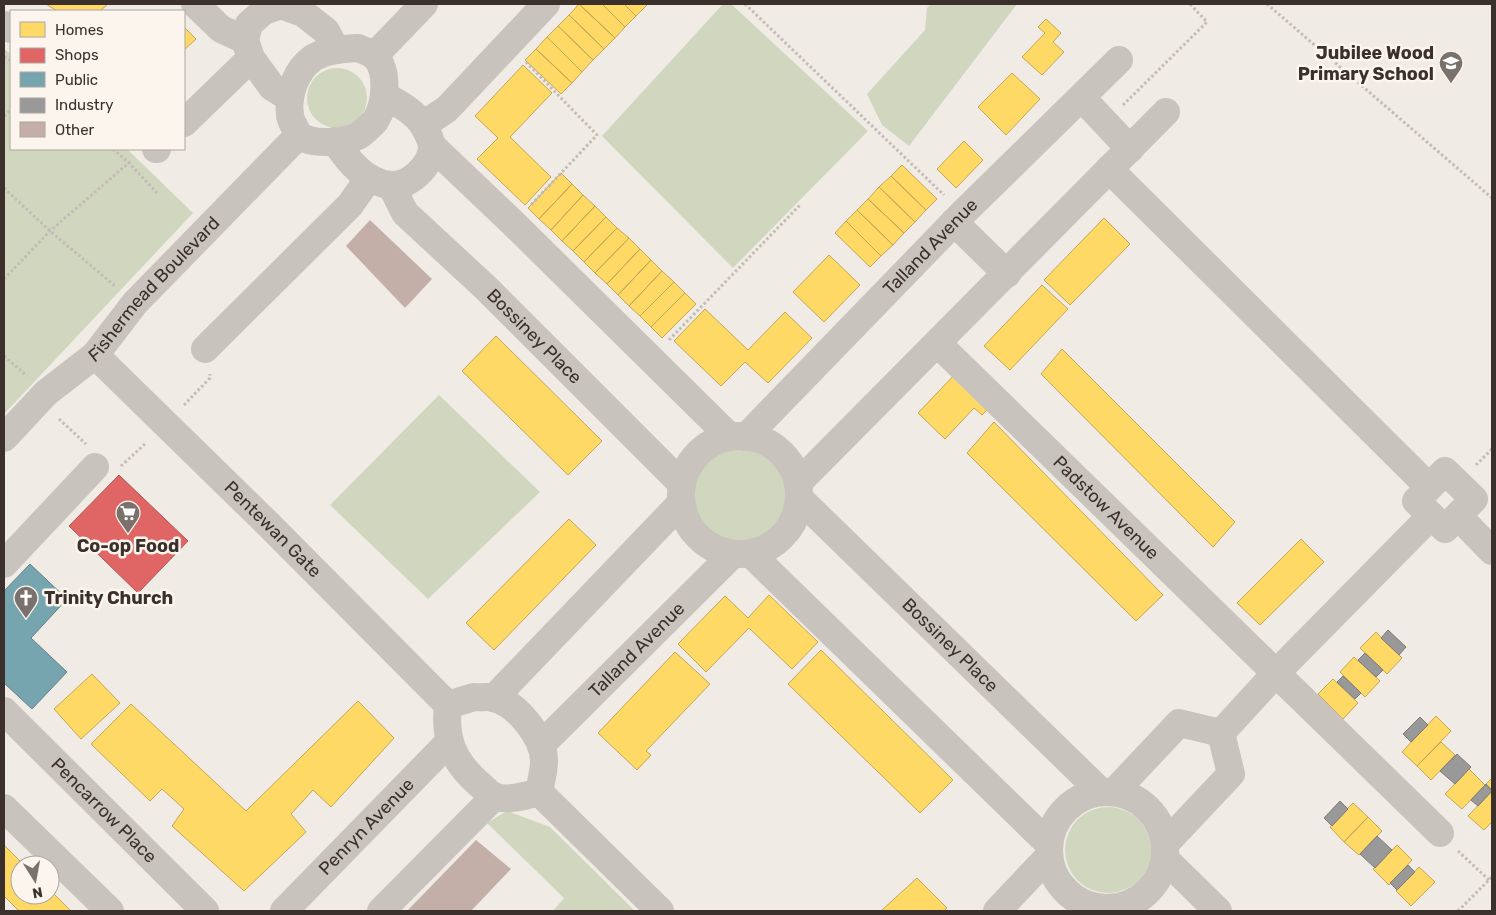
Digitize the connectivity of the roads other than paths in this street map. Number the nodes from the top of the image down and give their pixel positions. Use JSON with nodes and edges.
{"nodes":[{"id":1,"x":195,"y":4,"type":"edge"},
{"id":2,"x":424,"y":4,"type":"edge"},
{"id":3,"x":546,"y":4,"type":"edge"},
{"id":4,"x":293,"y":7,"type":"edge"},
{"id":5,"x":248,"y":49,"type":"junction"},
{"id":6,"x":336,"y":50,"type":"junction"},
{"id":7,"x":374,"y":56,"type":"junction"},
{"id":8,"x":1119,"y":60,"type":"dead end"},
{"id":9,"x":385,"y":96,"type":"junction"},
{"id":10,"x":290,"y":98,"type":"junction"},
{"id":11,"x":1082,"y":98,"type":"junction"},
{"id":12,"x":1166,"y":112,"type":"dead end"},
{"id":13,"x":185,"y":122,"type":"edge"},
{"id":14,"x":299,"y":135,"type":"junction"},
{"id":15,"x":428,"y":136,"type":"junction"},
{"id":16,"x":335,"y":141,"type":"junction"},
{"id":17,"x":1130,"y":149,"type":"junction"},
{"id":18,"x":1109,"y":169,"type":"junction"},
{"id":19,"x":380,"y":181,"type":"junction"},
{"id":20,"x":958,"y":218,"type":"junction"},
{"id":21,"x":1007,"y":274,"type":"junction"},
{"id":22,"x":937,"y":342,"type":"junction"},
{"id":23,"x":205,"y":349,"type":"dead end"},
{"id":24,"x":95,"y":355,"type":"junction"},
{"id":25,"x":738,"y":437,"type":"junction"},
{"id":26,"x":4,"y":438,"type":"edge"},
{"id":27,"x":95,"y":467,"type":"road end"},
{"id":28,"x":1429,"y":487,"type":"junction"},
{"id":29,"x":799,"y":491,"type":"junction"},
{"id":30,"x":682,"y":494,"type":"junction"},
{"id":31,"x":1431,"y":516,"type":"junction"},
{"id":32,"x":1458,"y":516,"type":"junction"},
{"id":33,"x":1492,"y":550,"type":"edge"},
{"id":34,"x":742,"y":554,"type":"junction"},
{"id":35,"x":4,"y":564,"type":"edge"},
{"id":36,"x":1276,"y":673,"type":"junction"},
{"id":37,"x":494,"y":698,"type":"junction"},
{"id":38,"x":448,"y":705,"type":"junction"},
{"id":39,"x":4,"y":711,"type":"edge"},
{"id":40,"x":1221,"y":734,"type":"junction"},
{"id":41,"x":449,"y":742,"type":"junction"},
{"id":42,"x":541,"y":745,"type":"junction"},
{"id":43,"x":540,"y":792,"type":"junction"},
{"id":44,"x":1108,"y":792,"type":"junction"},
{"id":45,"x":494,"y":797,"type":"junction"},
{"id":46,"x":4,"y":808,"type":"edge"},
{"id":47,"x":1440,"y":833,"type":"road end"},
{"id":48,"x":1049,"y":850,"type":"junction"},
{"id":49,"x":1165,"y":851,"type":"junction"},
{"id":50,"x":1111,"y":909,"type":"edge"},
{"id":51,"x":110,"y":911,"type":"edge"},
{"id":52,"x":205,"y":911,"type":"edge"},
{"id":53,"x":284,"y":911,"type":"edge"},
{"id":54,"x":381,"y":911,"type":"edge"},
{"id":55,"x":660,"y":911,"type":"edge"},
{"id":56,"x":997,"y":911,"type":"edge"},
{"id":57,"x":1218,"y":911,"type":"edge"}],
"edges":[{"from":1,"to":5,"type":"street"},
{"from":2,"to":7,"type":"street"},
{"from":3,"to":15,"type":"street"},
{"from":4,"to":5,"type":"street"},
{"from":4,"to":6,"type":"street"},
{"from":5,"to":10,"type":"street"},
{"from":5,"to":13,"type":"street"},
{"from":6,"to":7,"type":"street"},
{"from":6,"to":10,"type":"street"},
{"from":7,"to":9,"type":"street"},
{"from":8,"to":11,"type":"street","name":"Talland Avenue"},
{"from":9,"to":15,"type":"street"},
{"from":9,"to":16,"type":"street"},
{"from":10,"to":14,"type":"street"},
{"from":11,"to":17,"type":"street"},
{"from":11,"to":20,"type":"street","name":"Talland Avenue"},
{"from":12,"to":17,"type":"street"},
{"from":14,"to":16,"type":"street"},
{"from":14,"to":24,"type":"street","name":"Fishermead Boulevard"},
{"from":15,"to":19,"type":"street"},
{"from":15,"to":25,"type":"street"},
{"from":16,"to":19,"type":"street"},
{"from":17,"to":18,"type":"street"},
{"from":18,"to":21,"type":"street"},
{"from":18,"to":28,"type":"street"},
{"from":19,"to":23,"type":"street"},
{"from":19,"to":30,"type":"street","name":"Bossiney Place"},
{"from":20,"to":21,"type":"street"},
{"from":20,"to":25,"type":"street","name":"Talland Avenue"},
{"from":21,"to":22,"type":"street"},
{"from":22,"to":29,"type":"street"},
{"from":22,"to":36,"type":"street","name":"Padstow Avenue"},
{"from":24,"to":26,"type":"street","name":"Fishermead Boulevard"},
{"from":24,"to":38,"type":"street","name":"Pentewan Gate"},
{"from":25,"to":29,"type":"street"},
{"from":25,"to":30,"type":"street"},
{"from":27,"to":35,"type":"street"},
{"from":28,"to":31,"type":"street"},
{"from":28,"to":32,"type":"street"},
{"from":29,"to":34,"type":"street"},
{"from":29,"to":44,"type":"street","name":"Bossiney Place"},
{"from":30,"to":34,"type":"street"},
{"from":30,"to":37,"type":"street"},
{"from":31,"to":32,"type":"street"},
{"from":31,"to":36,"type":"street"},
{"from":32,"to":33,"type":"street"},
{"from":34,"to":42,"type":"street","name":"Talland Avenue"},
{"from":34,"to":48,"type":"street"},
{"from":36,"to":40,"type":"street"},
{"from":36,"to":47,"type":"street","name":"Padstow Avenue"},
{"from":37,"to":38,"type":"street"},
{"from":37,"to":42,"type":"street"},
{"from":38,"to":41,"type":"street"},
{"from":39,"to":52,"type":"street","name":"Pencarrow Place"},
{"from":40,"to":44,"type":"street"},
{"from":40,"to":49,"type":"street"},
{"from":41,"to":45,"type":"street"},
{"from":41,"to":53,"type":"street","name":"Penryn Avenue"},
{"from":42,"to":43,"type":"street"},
{"from":43,"to":45,"type":"street"},
{"from":43,"to":55,"type":"street"},
{"from":44,"to":48,"type":"street"},
{"from":44,"to":49,"type":"street"},
{"from":45,"to":54,"type":"street"},
{"from":46,"to":51,"type":"street"},
{"from":48,"to":50,"type":"street"},
{"from":48,"to":56,"type":"street"},
{"from":49,"to":50,"type":"street"},
{"from":49,"to":57,"type":"street"}]}
